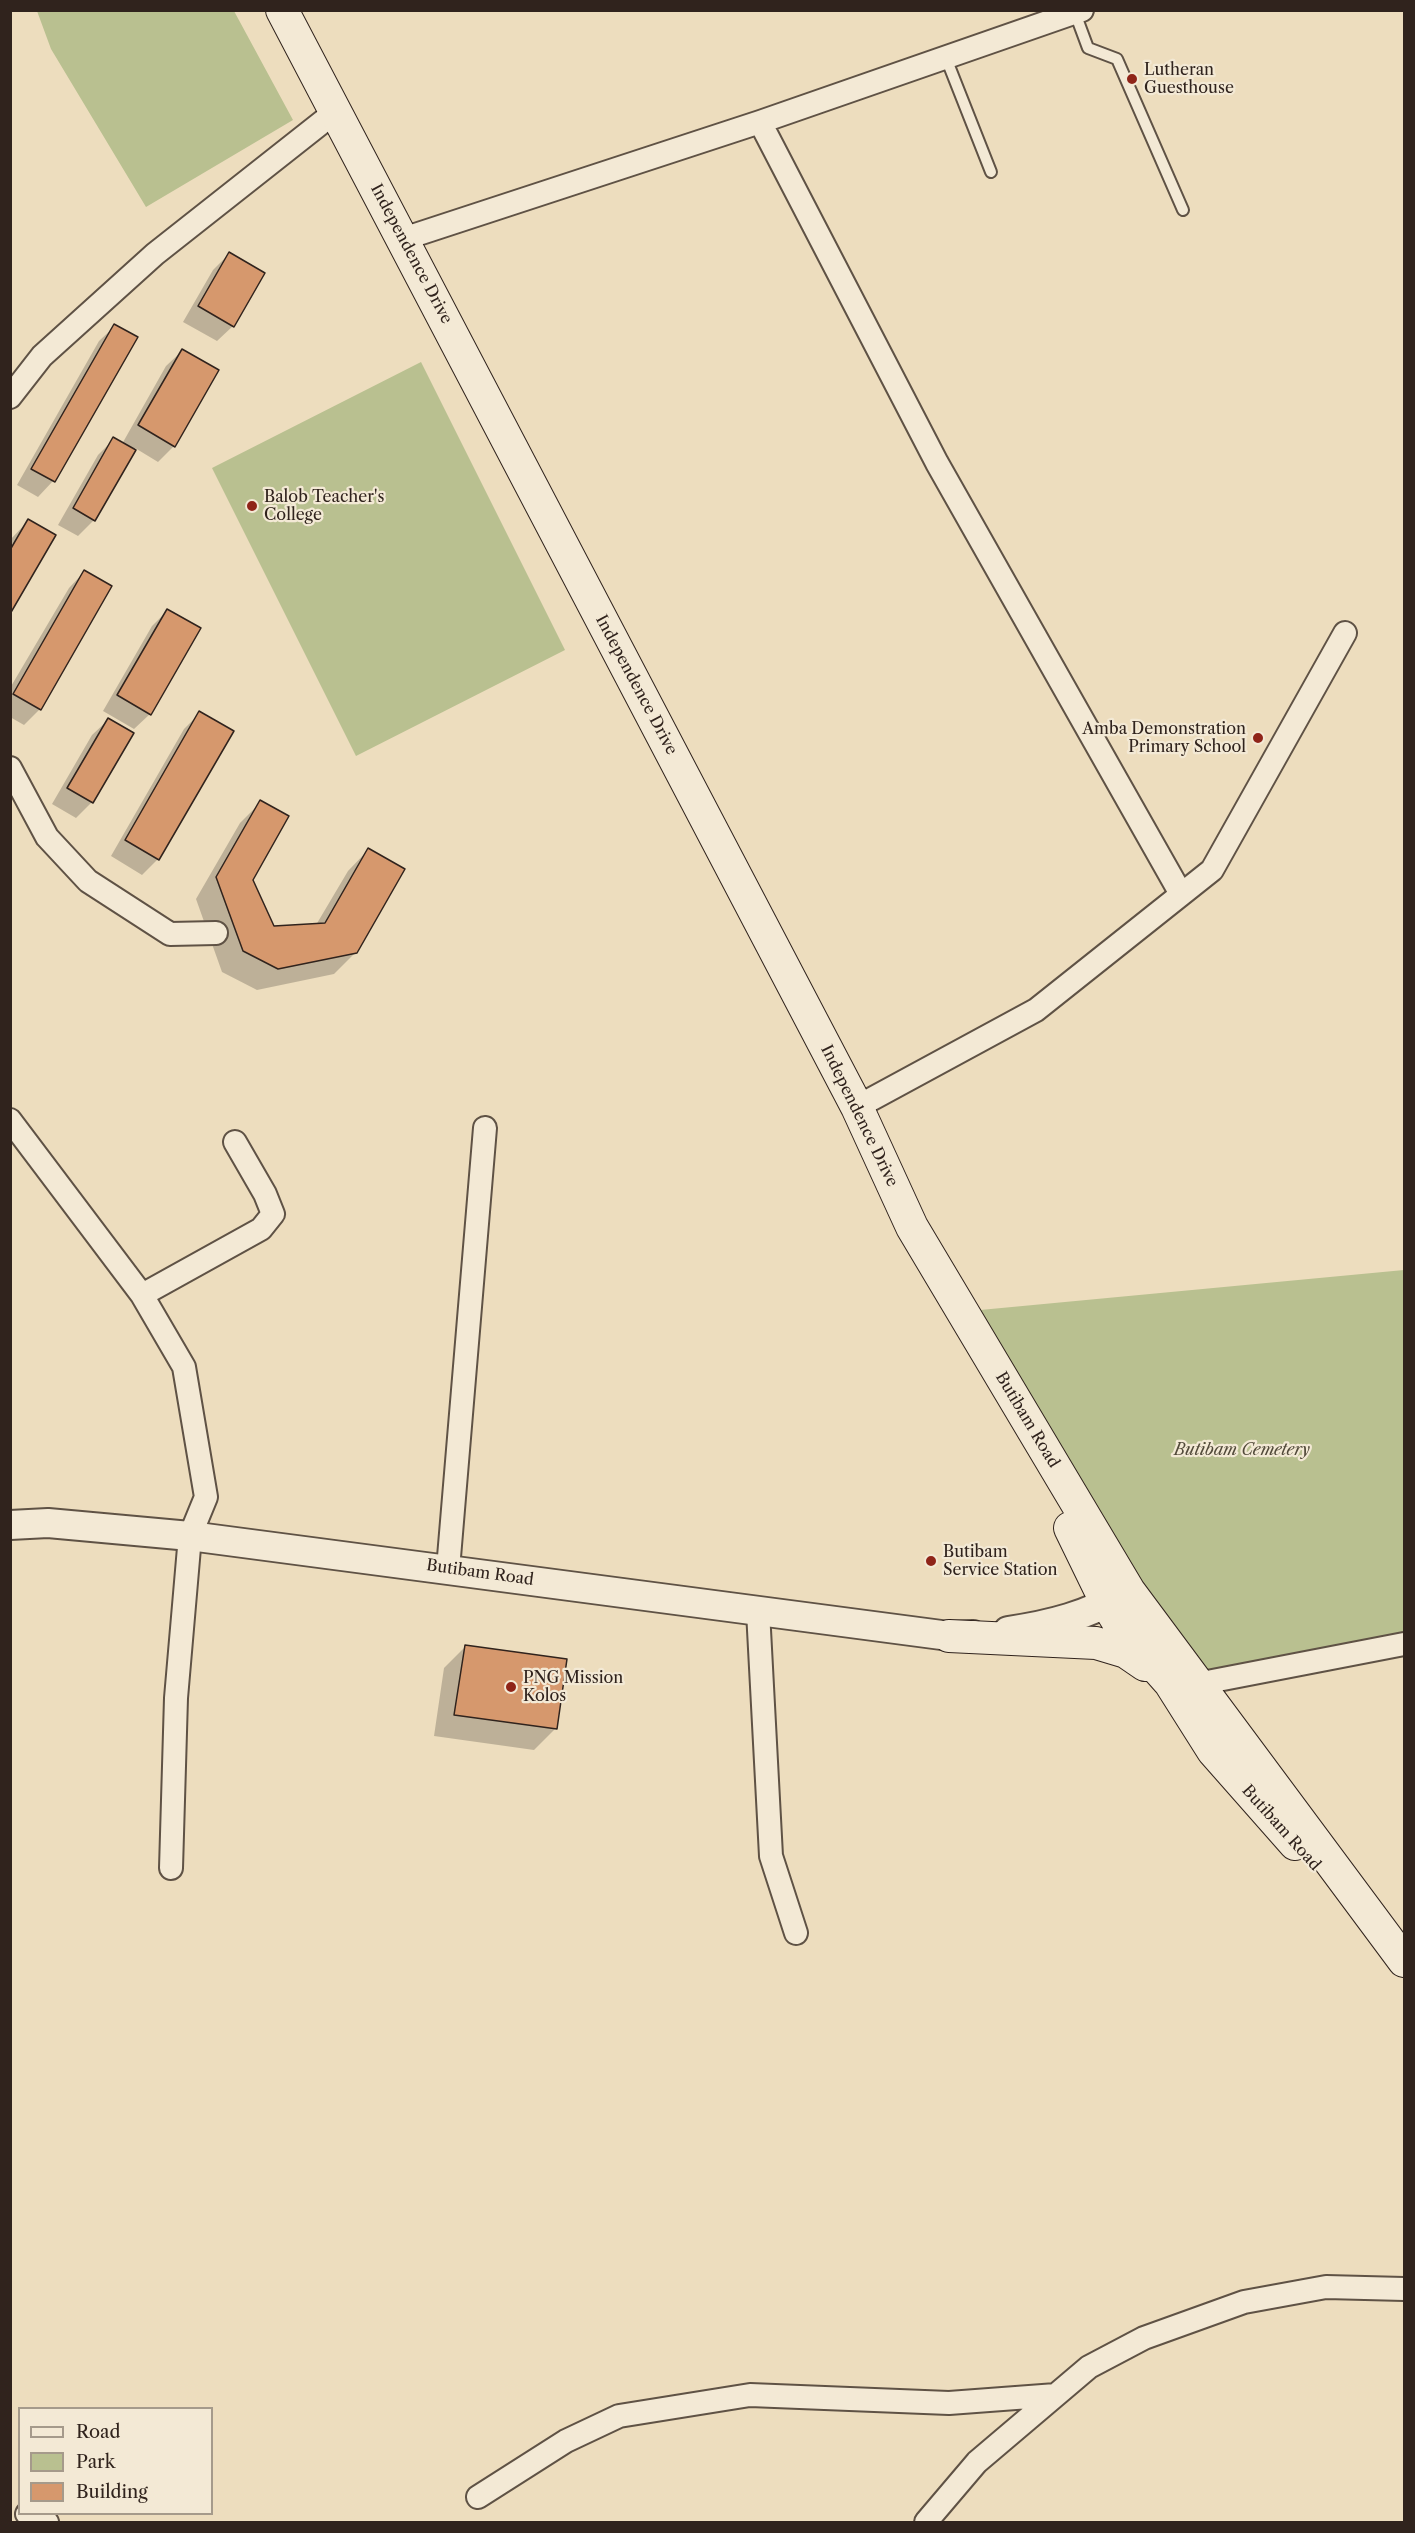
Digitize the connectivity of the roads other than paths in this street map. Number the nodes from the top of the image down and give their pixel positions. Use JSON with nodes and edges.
{"nodes":[{"id":1,"x":282,"y":10,"type":"edge"},
{"id":2,"x":1079,"y":12,"type":"edge"},
{"id":3,"x":946,"y":58,"type":"junction"},
{"id":4,"x":335,"y":112,"type":"junction"},
{"id":5,"x":760,"y":122,"type":"junction"},
{"id":6,"x":991,"y":172,"type":"dead end"},
{"id":7,"x":1183,"y":210,"type":"dead end"},
{"id":8,"x":403,"y":239,"type":"junction"},
{"id":9,"x":10,"y":397,"type":"edge"},
{"id":10,"x":1346,"y":633,"type":"dead end"},
{"id":11,"x":10,"y":768,"type":"edge"},
{"id":12,"x":1181,"y":894,"type":"junction"},
{"id":13,"x":216,"y":933,"type":"dead end"},
{"id":14,"x":857,"y":1107,"type":"junction"},
{"id":15,"x":10,"y":1120,"type":"edge"},
{"id":16,"x":485,"y":1128,"type":"dead end"},
{"id":17,"x":235,"y":1142,"type":"dead end"},
{"id":18,"x":142,"y":1295,"type":"junction"},
{"id":19,"x":990,"y":1359,"type":"joint"},
{"id":20,"x":10,"y":1526,"type":"edge"},
{"id":21,"x":190,"y":1536,"type":"junction"},
{"id":22,"x":448,"y":1569,"type":"junction"},
{"id":23,"x":1118,"y":1597,"type":"junction"},
{"id":24,"x":758,"y":1611,"type":"junction"},
{"id":25,"x":1136,"y":1626,"type":"junction"},
{"id":26,"x":949,"y":1636,"type":"junction"},
{"id":27,"x":1404,"y":1644,"type":"edge"},
{"id":28,"x":1184,"y":1683,"type":"junction"},
{"id":29,"x":171,"y":1868,"type":"dead end"},
{"id":30,"x":796,"y":1933,"type":"dead end"},
{"id":31,"x":1404,"y":1962,"type":"edge"},
{"id":32,"x":1404,"y":2289,"type":"edge"},
{"id":33,"x":1056,"y":2395,"type":"junction"},
{"id":34,"x":478,"y":2497,"type":"dead end"},
{"id":35,"x":29,"y":2515,"type":"edge"},
{"id":36,"x":47,"y":2523,"type":"edge"},
{"id":37,"x":926,"y":2523,"type":"edge"}],
"edges":[{"from":1,"to":4,"type":"main road","name":"Independence Drive"},
{"from":2,"to":3,"type":"street"},
{"from":2,"to":7,"type":"lane"},
{"from":3,"to":5,"type":"street"},
{"from":3,"to":6,"type":"lane"},
{"from":4,"to":8,"type":"main road","name":"Independence Drive"},
{"from":4,"to":9,"type":"street"},
{"from":5,"to":8,"type":"street"},
{"from":5,"to":12,"type":"street"},
{"from":8,"to":14,"type":"main road","name":"Independence Drive"},
{"from":10,"to":12,"type":"street"},
{"from":11,"to":13,"type":"street"},
{"from":12,"to":14,"type":"street"},
{"from":14,"to":19,"type":"main road","name":"Independence Drive"},
{"from":15,"to":18,"type":"street"},
{"from":16,"to":22,"type":"street"},
{"from":17,"to":18,"type":"street"},
{"from":18,"to":21,"type":"street"},
{"from":19,"to":23,"type":"main road","name":"Butibam Road"},
{"from":20,"to":21,"type":"street","name":"Butibam Road"},
{"from":21,"to":22,"type":"street","name":"Butibam Road"},
{"from":21,"to":29,"type":"street"},
{"from":22,"to":24,"type":"street","name":"Butibam Road"},
{"from":23,"to":25,"type":"main road","name":"Butibam Road"},
{"from":23,"to":26,"type":"street","name":"Butibam Road"},
{"from":24,"to":26,"type":"street","name":"Butibam Road"},
{"from":24,"to":30,"type":"street"},
{"from":25,"to":26,"type":"street","name":"Butibam Road"},
{"from":25,"to":28,"type":"main road","name":"Butibam Road"},
{"from":26,"to":28,"type":"main road"},
{"from":27,"to":28,"type":"street"},
{"from":28,"to":31,"type":"main road","name":"Butibam Road"},
{"from":32,"to":33,"type":"street"},
{"from":33,"to":34,"type":"street"},
{"from":33,"to":37,"type":"street"},
{"from":35,"to":36,"type":"street"}]}
